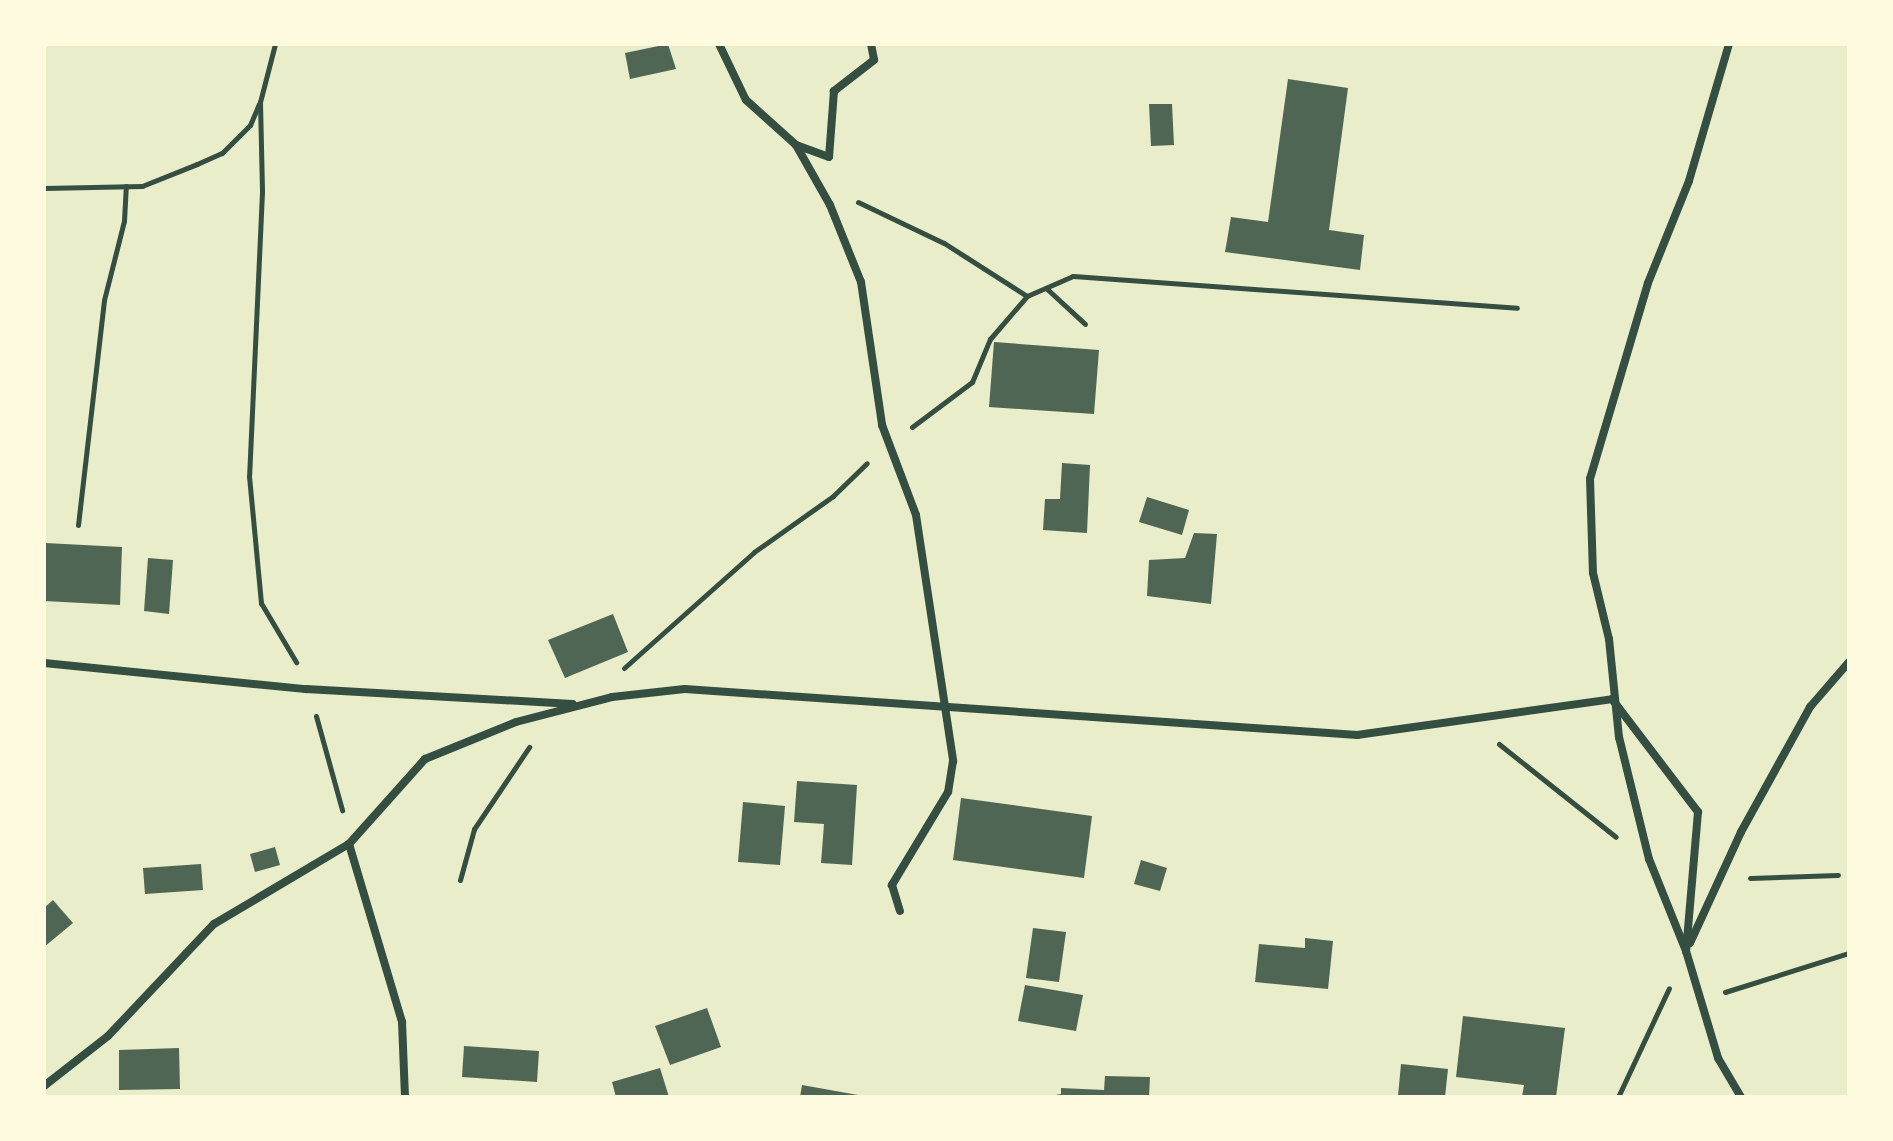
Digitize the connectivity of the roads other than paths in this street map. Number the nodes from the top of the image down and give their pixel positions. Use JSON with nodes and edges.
{"nodes":[{"id":1,"x":719,"y":44,"type":"edge"},
{"id":2,"x":871,"y":44,"type":"edge"},
{"id":3,"x":1729,"y":44,"type":"edge"},
{"id":4,"x":796,"y":145,"type":"junction"},
{"id":5,"x":1849,"y":662,"type":"edge"},
{"id":6,"x":44,"y":663,"type":"edge"},
{"id":7,"x":1612,"y":699,"type":"junction"},
{"id":8,"x":581,"y":705,"type":"junction"},
{"id":9,"x":941,"y":706,"type":"junction"},
{"id":10,"x":349,"y":844,"type":"junction"},
{"id":11,"x":900,"y":911,"type":"dead end"},
{"id":12,"x":1686,"y":951,"type":"junction"},
{"id":13,"x":44,"y":1086,"type":"edge"},
{"id":14,"x":405,"y":1097,"type":"edge"},
{"id":15,"x":1741,"y":1097,"type":"edge"}],
"edges":[{"from":1,"to":4,"type":"street"},
{"from":2,"to":4,"type":"street"},
{"from":3,"to":7,"type":"street"},
{"from":4,"to":9,"type":"street"},
{"from":5,"to":12,"type":"street"},
{"from":6,"to":8,"type":"street"},
{"from":7,"to":9,"type":"street"},
{"from":7,"to":12,"type":"street"},
{"from":7,"to":12,"type":"street"},
{"from":8,"to":9,"type":"street"},
{"from":8,"to":10,"type":"street"},
{"from":9,"to":11,"type":"street"},
{"from":10,"to":13,"type":"street"},
{"from":10,"to":14,"type":"street"},
{"from":12,"to":15,"type":"street"}]}
